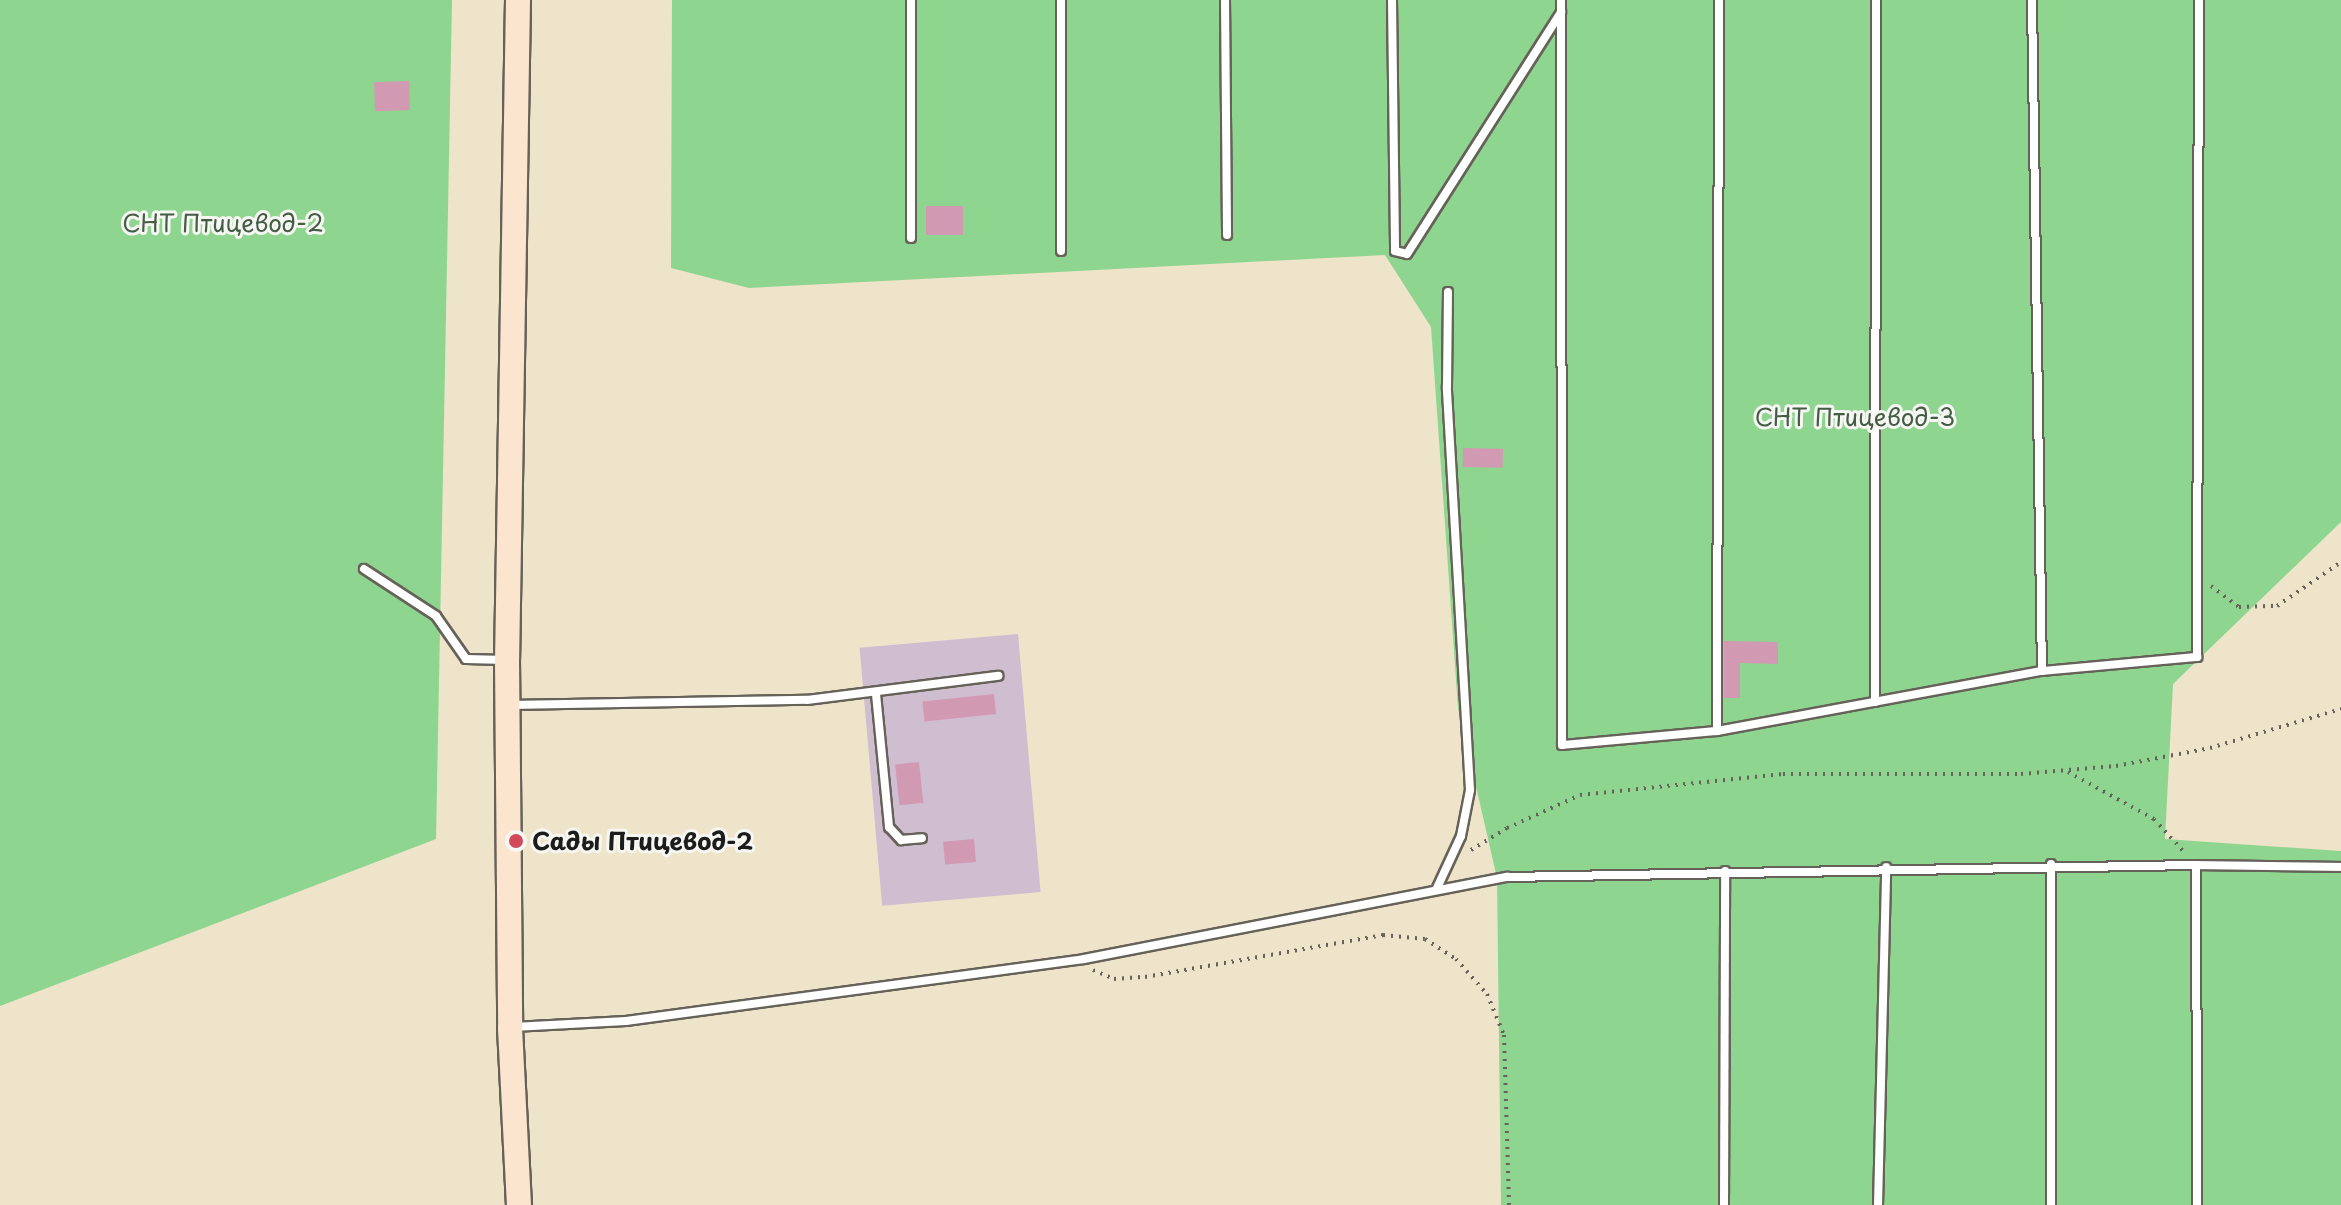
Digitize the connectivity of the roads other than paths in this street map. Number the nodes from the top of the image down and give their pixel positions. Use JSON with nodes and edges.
{"nodes":[{"id":1,"x":518,"y":0,"type":"edge"},
{"id":2,"x":911,"y":0,"type":"edge"},
{"id":3,"x":1061,"y":0,"type":"edge"},
{"id":4,"x":1225,"y":0,"type":"edge"},
{"id":5,"x":1392,"y":0,"type":"edge"},
{"id":6,"x":1561,"y":0,"type":"edge"},
{"id":7,"x":1719,"y":0,"type":"edge"},
{"id":8,"x":1876,"y":0,"type":"edge"},
{"id":9,"x":2032,"y":0,"type":"edge"},
{"id":10,"x":2199,"y":0,"type":"edge"},
{"id":11,"x":1561,"y":12,"type":"junction"},
{"id":12,"x":1227,"y":235,"type":"dead end"},
{"id":13,"x":911,"y":238,"type":"dead end"},
{"id":14,"x":1061,"y":251,"type":"dead end"},
{"id":15,"x":1448,"y":292,"type":"dead end"},
{"id":16,"x":364,"y":569,"type":"dead end"},
{"id":17,"x":507,"y":660,"type":"junction"},
{"id":18,"x":2042,"y":671,"type":"junction"},
{"id":19,"x":998,"y":676,"type":"dead end"},
{"id":20,"x":876,"y":694,"type":"junction"},
{"id":21,"x":1875,"y":702,"type":"junction"},
{"id":22,"x":508,"y":705,"type":"junction"},
{"id":23,"x":1717,"y":731,"type":"junction"},
{"id":24,"x":922,"y":838,"type":"dead end"},
{"id":25,"x":2051,"y":864,"type":"junction"},
{"id":26,"x":2196,"y":865,"type":"junction"},
{"id":27,"x":1886,"y":867,"type":"junction"},
{"id":28,"x":2341,"y":867,"type":"edge"},
{"id":29,"x":1725,"y":871,"type":"junction"},
{"id":30,"x":1437,"y":888,"type":"junction"},
{"id":31,"x":510,"y":1028,"type":"junction"},
{"id":32,"x":519,"y":1205,"type":"edge"},
{"id":33,"x":1724,"y":1205,"type":"edge"},
{"id":34,"x":1878,"y":1205,"type":"edge"},
{"id":35,"x":2051,"y":1205,"type":"edge"},
{"id":36,"x":2197,"y":1205,"type":"edge"}],
"edges":[{"from":1,"to":17,"type":"main road"},
{"from":2,"to":13,"type":"lane"},
{"from":3,"to":14,"type":"lane"},
{"from":4,"to":12,"type":"lane"},
{"from":5,"to":11,"type":"lane"},
{"from":6,"to":11,"type":"lane"},
{"from":7,"to":23,"type":"lane"},
{"from":8,"to":21,"type":"lane"},
{"from":9,"to":18,"type":"lane"},
{"from":10,"to":18,"type":"lane"},
{"from":11,"to":23,"type":"lane"},
{"from":15,"to":30,"type":"lane"},
{"from":16,"to":17,"type":"lane"},
{"from":17,"to":22,"type":"main road"},
{"from":18,"to":21,"type":"lane"},
{"from":19,"to":20,"type":"lane"},
{"from":20,"to":22,"type":"lane"},
{"from":20,"to":24,"type":"lane"},
{"from":21,"to":23,"type":"lane"},
{"from":22,"to":31,"type":"main road"},
{"from":25,"to":26,"type":"lane"},
{"from":25,"to":27,"type":"lane"},
{"from":25,"to":35,"type":"lane"},
{"from":26,"to":28,"type":"lane"},
{"from":26,"to":36,"type":"lane"},
{"from":27,"to":29,"type":"lane"},
{"from":27,"to":34,"type":"lane"},
{"from":29,"to":30,"type":"lane"},
{"from":29,"to":33,"type":"lane"},
{"from":30,"to":31,"type":"lane"},
{"from":31,"to":32,"type":"main road"}]}
